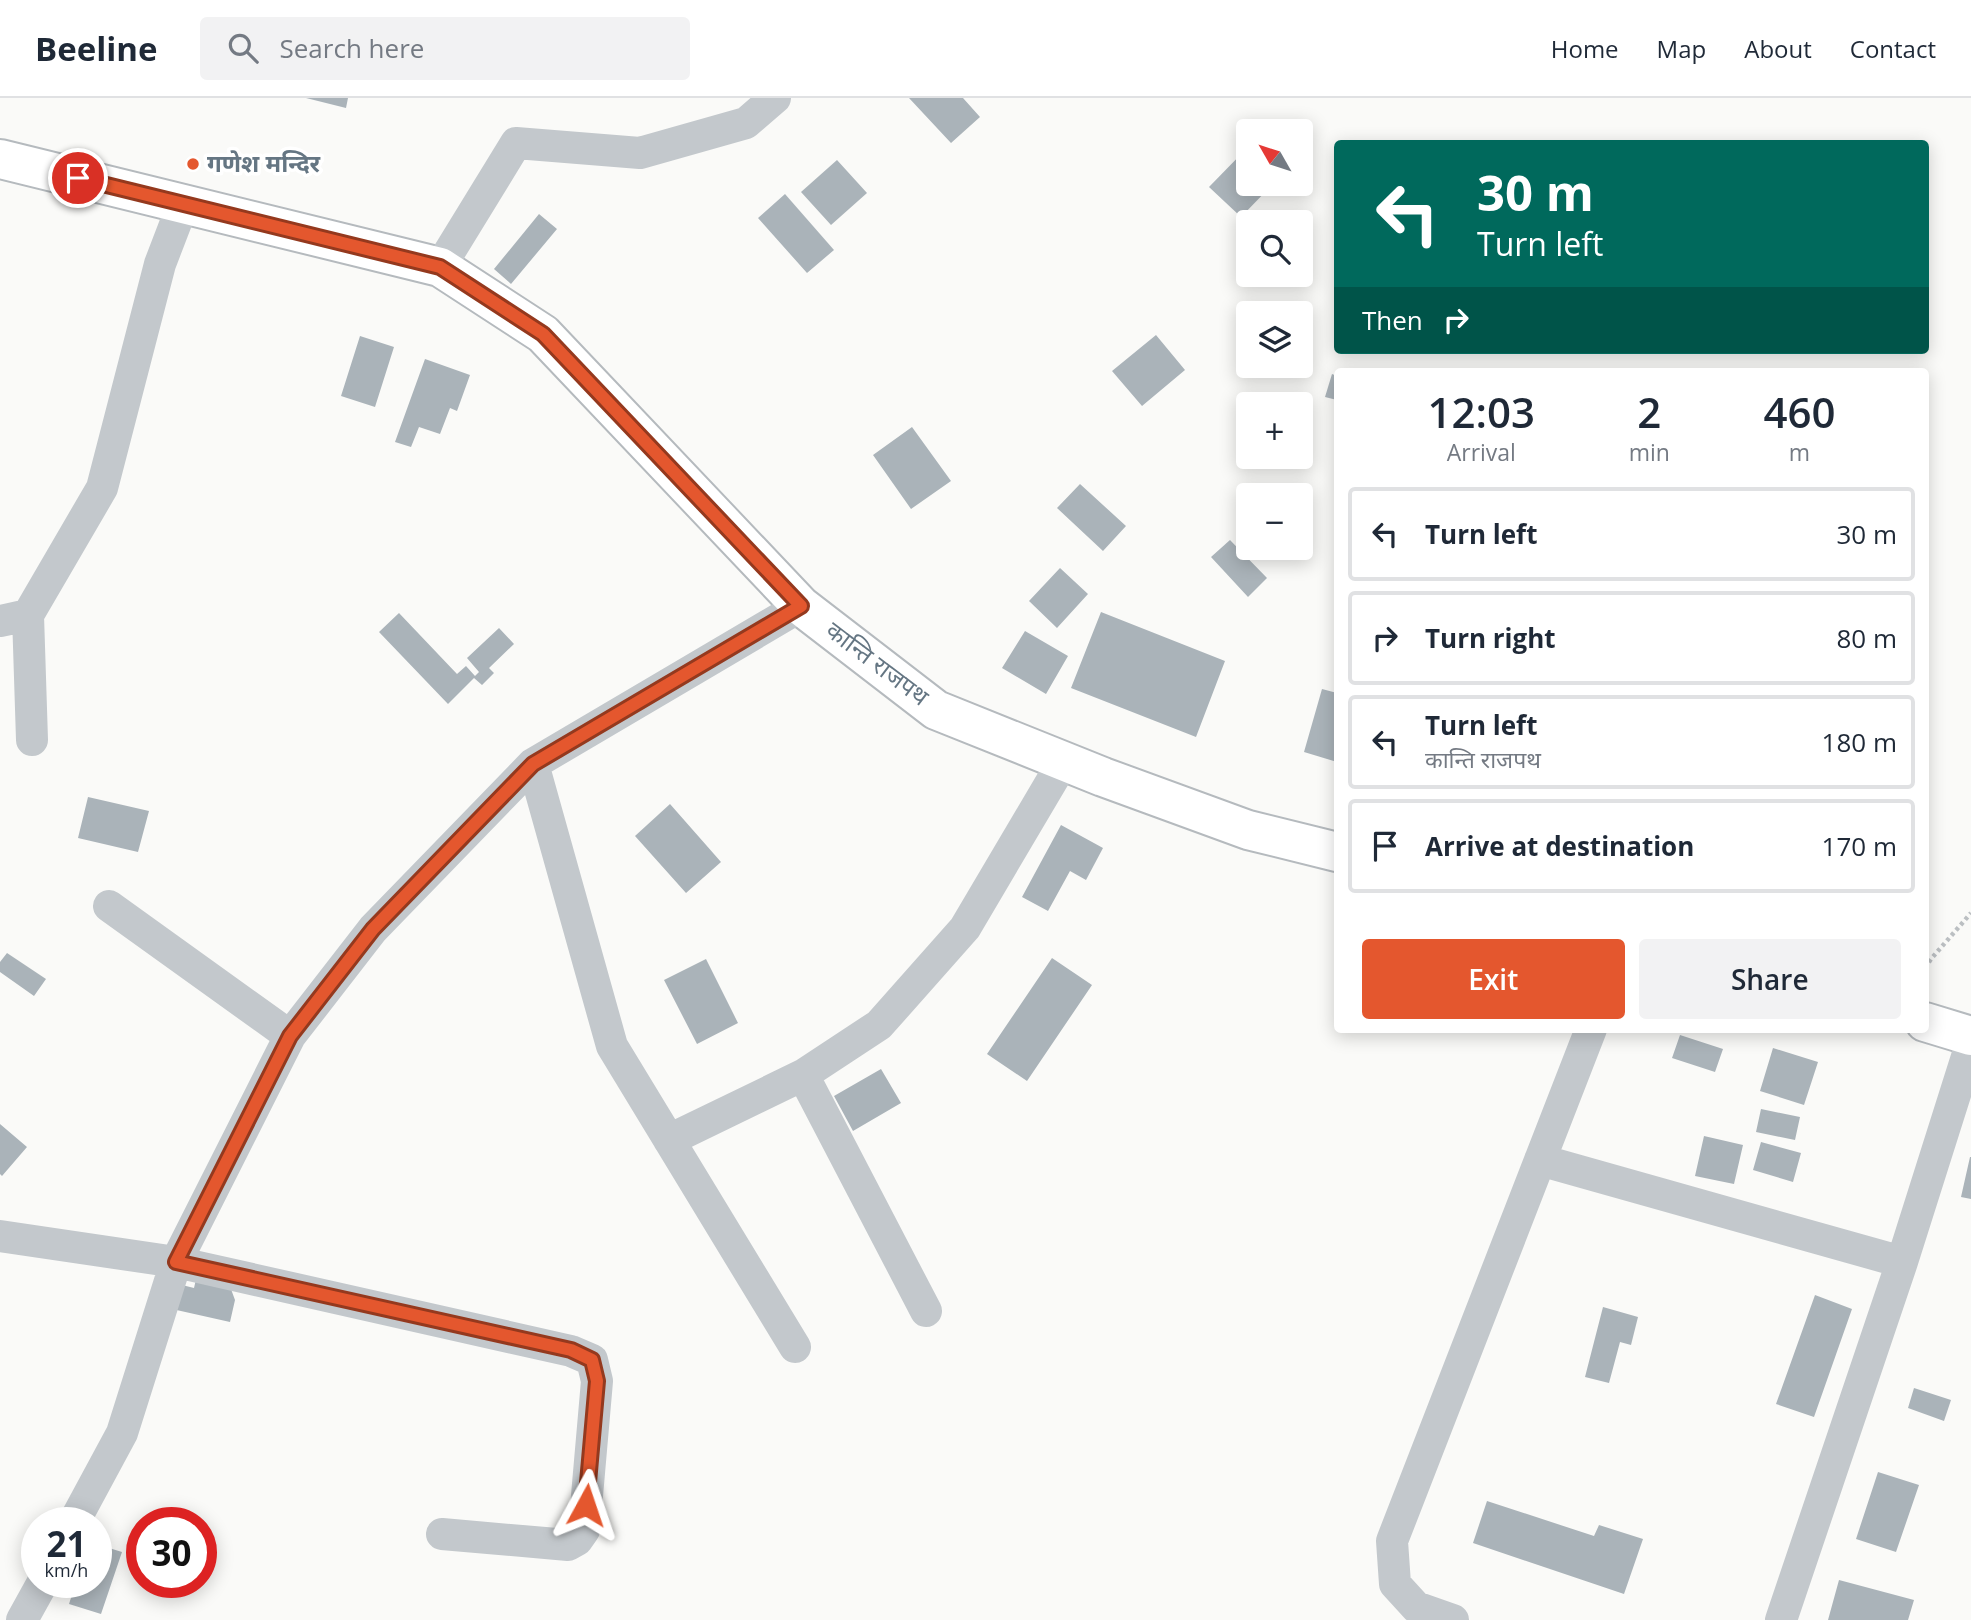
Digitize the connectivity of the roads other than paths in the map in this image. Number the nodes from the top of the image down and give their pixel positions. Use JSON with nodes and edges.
{"nodes":[{"id":1,"x":775,"y":98,"type":"edge"},
{"id":2,"x":0,"y":159,"type":"edge"},
{"id":3,"x":183,"y":204,"type":"junction"},
{"id":4,"x":440,"y":267,"type":"junction"},
{"id":5,"x":801,"y":606,"type":"junction"},
{"id":6,"x":14,"y":618,"type":"edge"},
{"id":7,"x":32,"y":740,"type":"dead end"},
{"id":8,"x":1063,"y":762,"type":"junction"},
{"id":9,"x":533,"y":764,"type":"junction"},
{"id":10,"x":1334,"y":851,"type":"edge"},
{"id":11,"x":108,"y":906,"type":"dead end"},
{"id":12,"x":1929,"y":1023,"type":"edge"},
{"id":13,"x":1589,"y":1033,"type":"edge"},
{"id":14,"x":1971,"y":1035,"type":"edge"},
{"id":15,"x":290,"y":1036,"type":"junction"},
{"id":16,"x":1971,"y":1044,"type":"edge"},
{"id":17,"x":803,"y":1075,"type":"junction"},
{"id":18,"x":669,"y":1140,"type":"junction"},
{"id":19,"x":1540,"y":1160,"type":"junction"},
{"id":20,"x":0,"y":1236,"type":"edge"},
{"id":21,"x":176,"y":1262,"type":"junction"},
{"id":22,"x":1902,"y":1262,"type":"junction"},
{"id":23,"x":926,"y":1311,"type":"dead end"},
{"id":24,"x":796,"y":1347,"type":"dead end"},
{"id":25,"x":82,"y":1507,"type":"edge"},
{"id":26,"x":442,"y":1534,"type":"dead end"},
{"id":27,"x":34,"y":1598,"type":"edge"},
{"id":28,"x":22,"y":1620,"type":"edge"},
{"id":29,"x":1453,"y":1620,"type":"edge"},
{"id":30,"x":1781,"y":1620,"type":"edge"}],
"edges":[{"from":1,"to":4,"type":"street"},
{"from":2,"to":3,"type":"main road","name":"कान्ति राजपथ"},
{"from":3,"to":4,"type":"main road","name":"कान्ति राजपथ"},
{"from":3,"to":6,"type":"street"},
{"from":4,"to":5,"type":"main road","name":"कान्ति राजपथ"},
{"from":5,"to":8,"type":"main road","name":"कान्ति राजपथ"},
{"from":5,"to":9,"type":"street"},
{"from":6,"to":7,"type":"street"},
{"from":8,"to":10,"type":"main road","name":"कान्ति राजपथ"},
{"from":8,"to":17,"type":"street"},
{"from":9,"to":15,"type":"street"},
{"from":9,"to":18,"type":"street"},
{"from":11,"to":15,"type":"street"},
{"from":12,"to":14,"type":"main road"},
{"from":13,"to":19,"type":"street"},
{"from":15,"to":21,"type":"street"},
{"from":16,"to":22,"type":"street"},
{"from":17,"to":18,"type":"street"},
{"from":17,"to":23,"type":"street"},
{"from":18,"to":24,"type":"street"},
{"from":19,"to":22,"type":"street"},
{"from":19,"to":29,"type":"street"},
{"from":20,"to":21,"type":"street"},
{"from":21,"to":25,"type":"street"},
{"from":21,"to":26,"type":"street"},
{"from":22,"to":30,"type":"street"},
{"from":27,"to":28,"type":"street"}]}
